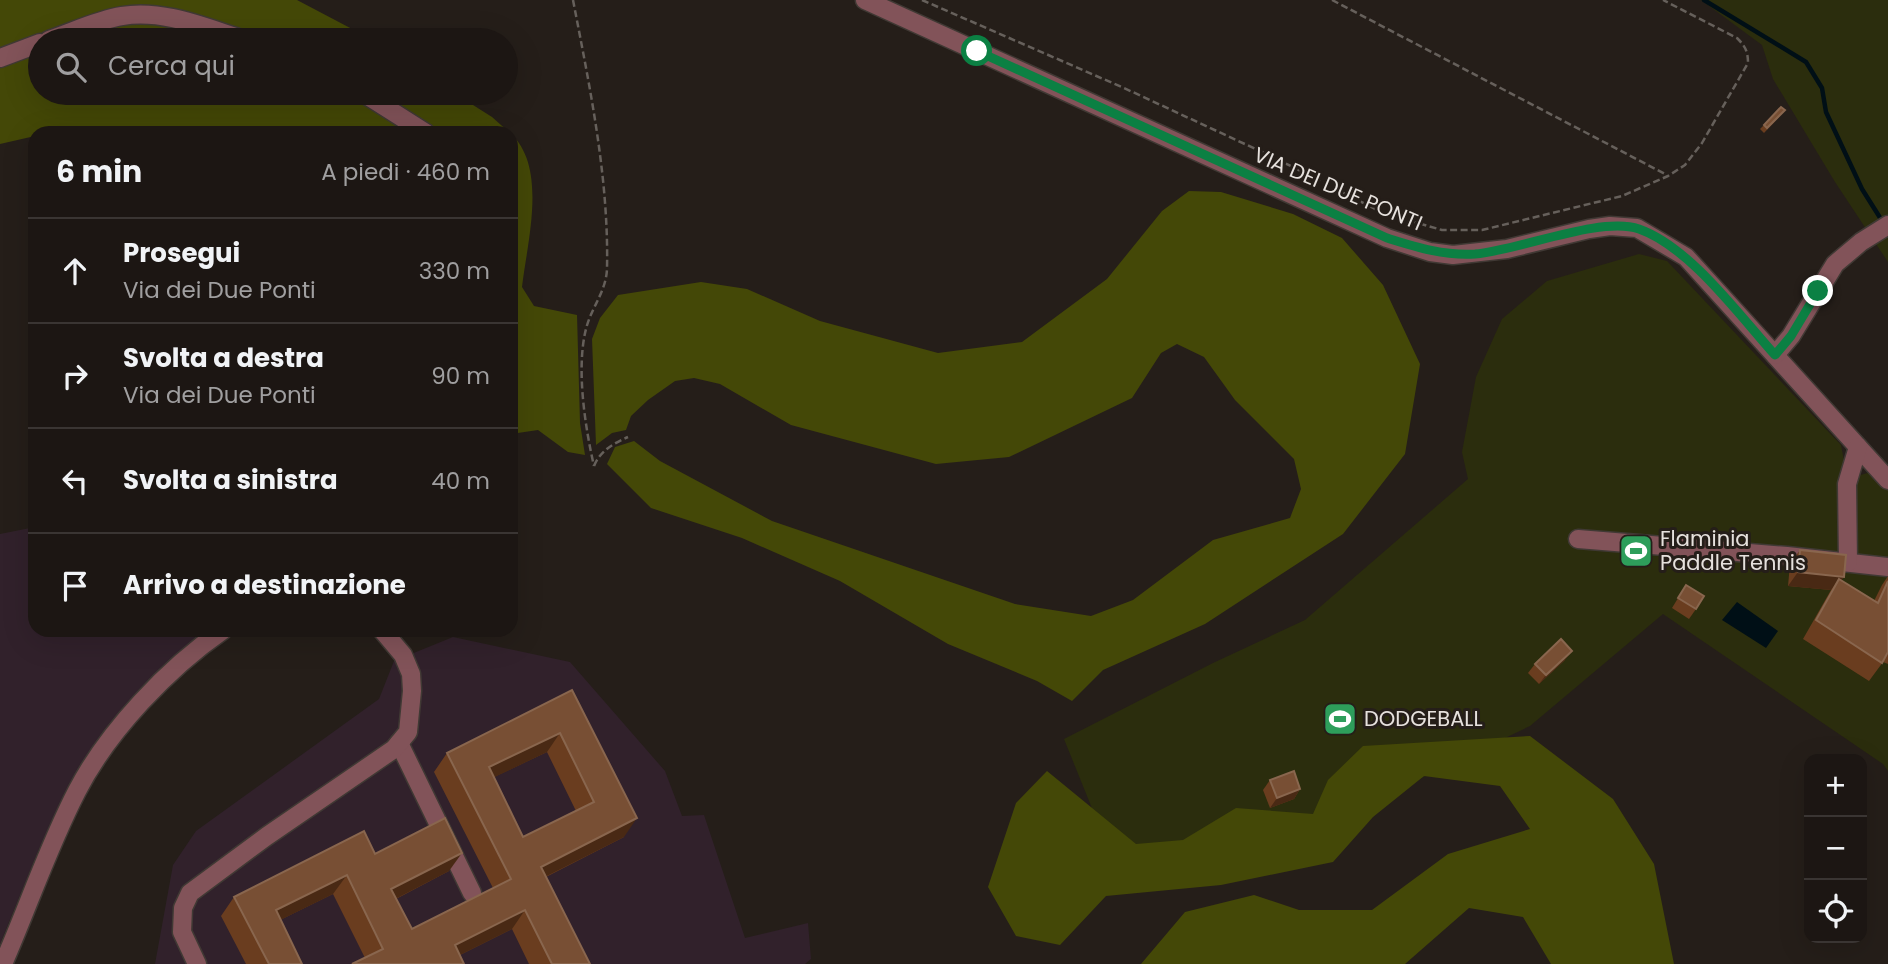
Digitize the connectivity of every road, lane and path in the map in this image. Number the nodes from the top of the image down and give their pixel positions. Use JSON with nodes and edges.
{"nodes":[{"id":1,"x":573,"y":0,"type":"edge"},
{"id":2,"x":865,"y":0,"type":"edge"},
{"id":3,"x":922,"y":0,"type":"edge"},
{"id":4,"x":1332,"y":0,"type":"edge"},
{"id":5,"x":1663,"y":0,"type":"edge"},
{"id":6,"x":82,"y":28,"type":"edge"},
{"id":7,"x":207,"y":28,"type":"edge"},
{"id":8,"x":28,"y":48,"type":"edge"},
{"id":9,"x":0,"y":58,"type":"edge"},
{"id":10,"x":382,"y":105,"type":"edge"},
{"id":11,"x":415,"y":126,"type":"edge"},
{"id":12,"x":1668,"y":176,"type":"junction"},
{"id":13,"x":1888,"y":225,"type":"edge"},
{"id":14,"x":1775,"y":355,"type":"junction"},
{"id":15,"x":628,"y":437,"type":"dead end"},
{"id":16,"x":1858,"y":447,"type":"junction"},
{"id":17,"x":1888,"y":480,"type":"edge"},
{"id":18,"x":1578,"y":539,"type":"dead end"},
{"id":19,"x":1848,"y":562,"type":"junction"},
{"id":20,"x":1888,"y":567,"type":"edge"},
{"id":21,"x":213,"y":637,"type":"edge"},
{"id":22,"x":388,"y":637,"type":"edge"},
{"id":23,"x":399,"y":743,"type":"junction"},
{"id":24,"x":472,"y":893,"type":"dead end"},
{"id":25,"x":4,"y":964,"type":"edge"},
{"id":26,"x":197,"y":964,"type":"edge"}],
"edges":[{"from":1,"to":15,"type":"path"},
{"from":2,"to":14,"type":"street","name":"VIA DEI DUE PONTI"},
{"from":3,"to":12,"type":"path"},
{"from":4,"to":12,"type":"path"},
{"from":5,"to":12,"type":"path"},
{"from":6,"to":7,"type":"street"},
{"from":8,"to":9,"type":"street"},
{"from":10,"to":11,"type":"street"},
{"from":13,"to":14,"type":"street"},
{"from":14,"to":16,"type":"street","name":"VIA DEI DUE PONTI"},
{"from":16,"to":17,"type":"street","name":"VIA DEI DUE PONTI"},
{"from":16,"to":19,"type":"street"},
{"from":18,"to":19,"type":"street"},
{"from":19,"to":20,"type":"street"},
{"from":21,"to":25,"type":"street"},
{"from":22,"to":23,"type":"street"},
{"from":23,"to":24,"type":"street"},
{"from":23,"to":26,"type":"street"}]}
